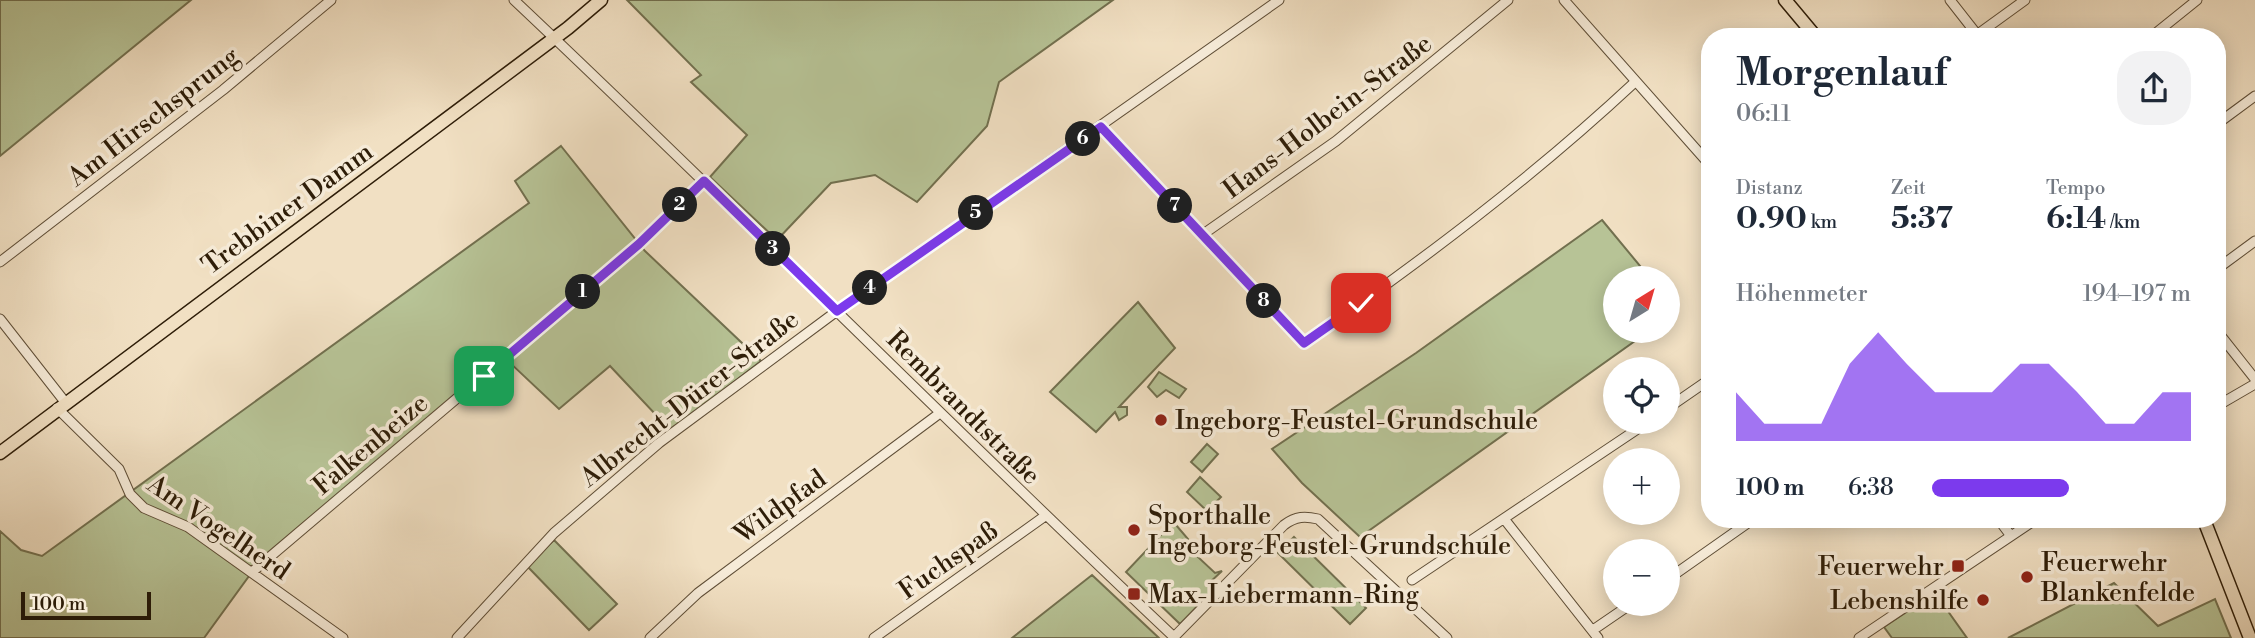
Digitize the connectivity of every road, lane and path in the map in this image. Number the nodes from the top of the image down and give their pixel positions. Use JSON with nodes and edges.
{"nodes":[{"id":1,"x":331,"y":0,"type":"edge"},
{"id":2,"x":514,"y":0,"type":"edge"},
{"id":3,"x":601,"y":0,"type":"edge"},
{"id":4,"x":1279,"y":0,"type":"edge"},
{"id":5,"x":1508,"y":0,"type":"edge"},
{"id":6,"x":1564,"y":0,"type":"edge"},
{"id":7,"x":1785,"y":0,"type":"edge"},
{"id":8,"x":1950,"y":0,"type":"edge"},
{"id":9,"x":2025,"y":0,"type":"edge"},
{"id":10,"x":2197,"y":0,"type":"edge"},
{"id":11,"x":1808,"y":28,"type":"edge"},
{"id":12,"x":1971,"y":28,"type":"edge"},
{"id":13,"x":1988,"y":28,"type":"edge"},
{"id":14,"x":2162,"y":28,"type":"edge"},
{"id":15,"x":555,"y":38,"type":"junction"},
{"id":16,"x":1636,"y":82,"type":"junction"},
{"id":17,"x":2255,"y":96,"type":"edge"},
{"id":18,"x":2226,"y":117,"type":"edge"},
{"id":19,"x":1101,"y":127,"type":"junction"},
{"id":20,"x":1701,"y":155,"type":"edge"},
{"id":21,"x":704,"y":181,"type":"junction"},
{"id":22,"x":1202,"y":235,"type":"junction"},
{"id":23,"x":2255,"y":241,"type":"edge"},
{"id":24,"x":0,"y":262,"type":"edge"},
{"id":25,"x":2226,"y":262,"type":"edge"},
{"id":26,"x":837,"y":311,"type":"junction"},
{"id":27,"x":0,"y":318,"type":"edge"},
{"id":28,"x":2226,"y":343,"type":"edge"},
{"id":29,"x":2255,"y":382,"type":"edge"},
{"id":30,"x":1701,"y":385,"type":"edge"},
{"id":31,"x":1680,"y":400,"type":"edge"},
{"id":32,"x":2226,"y":400,"type":"edge"},
{"id":33,"x":61,"y":405,"type":"junction"},
{"id":34,"x":940,"y":413,"type":"junction"},
{"id":35,"x":1630,"y":434,"type":"edge"},
{"id":36,"x":0,"y":453,"type":"edge"},
{"id":37,"x":1045,"y":516,"type":"junction"},
{"id":38,"x":1505,"y":520,"type":"junction"},
{"id":39,"x":1741,"y":528,"type":"edge"},
{"id":40,"x":2005,"y":528,"type":"edge"},
{"id":41,"x":2023,"y":528,"type":"edge"},
{"id":42,"x":2207,"y":528,"type":"edge"},
{"id":43,"x":2011,"y":536,"type":"junction"},
{"id":44,"x":1680,"y":571,"type":"edge"},
{"id":45,"x":252,"y":572,"type":"junction"},
{"id":46,"x":1412,"y":580,"type":"dead end"},
{"id":47,"x":1617,"y":616,"type":"edge"},
{"id":48,"x":1595,"y":634,"type":"edge"},
{"id":49,"x":343,"y":638,"type":"edge"},
{"id":50,"x":457,"y":638,"type":"edge"},
{"id":51,"x":650,"y":638,"type":"edge"},
{"id":52,"x":874,"y":638,"type":"edge"},
{"id":53,"x":1174,"y":638,"type":"edge"},
{"id":54,"x":1447,"y":638,"type":"edge"},
{"id":55,"x":1860,"y":638,"type":"edge"},
{"id":56,"x":2250,"y":638,"type":"edge"}],
"edges":[{"from":1,"to":24,"type":"street","name":"Am Hirschsprung"},
{"from":2,"to":15,"type":"street","name":"Rembrandtstraße"},
{"from":3,"to":15,"type":"main road","name":"Trebbiner Damm"},
{"from":4,"to":19,"type":"street","name":"Albrecht-Dürer-Straße"},
{"from":5,"to":22,"type":"street","name":"Hans-Holbein-Straße"},
{"from":6,"to":16,"type":"street"},
{"from":7,"to":11,"type":"main road"},
{"from":8,"to":12,"type":"street"},
{"from":9,"to":13,"type":"street"},
{"from":10,"to":14,"type":"street"},
{"from":15,"to":21,"type":"street","name":"Rembrandtstraße"},
{"from":15,"to":33,"type":"main road","name":"Trebbiner Damm"},
{"from":16,"to":20,"type":"street"},
{"from":16,"to":22,"type":"street"},
{"from":17,"to":18,"type":"street"},
{"from":19,"to":22,"type":"street"},
{"from":19,"to":26,"type":"street","name":"Albrecht-Dürer-Straße"},
{"from":21,"to":26,"type":"street","name":"Rembrandtstraße"},
{"from":21,"to":45,"type":"street","name":"Falkenbeize"},
{"from":23,"to":25,"type":"street"},
{"from":26,"to":34,"type":"street","name":"Rembrandtstraße"},
{"from":26,"to":50,"type":"street","name":"Albrecht-Dürer-Straße"},
{"from":27,"to":33,"type":"street"},
{"from":28,"to":29,"type":"street"},
{"from":29,"to":32,"type":"street"},
{"from":30,"to":31,"type":"street"},
{"from":33,"to":36,"type":"main road","name":"Trebbiner Damm"},
{"from":33,"to":45,"type":"street","name":"Am Vogelherd"},
{"from":34,"to":37,"type":"street","name":"Rembrandtstraße"},
{"from":34,"to":51,"type":"street","name":"Wildpfad"},
{"from":35,"to":38,"type":"street"},
{"from":37,"to":52,"type":"street","name":"Fuchspaß"},
{"from":37,"to":53,"type":"street","name":"Rembrandtstraße"},
{"from":38,"to":46,"type":"street"},
{"from":38,"to":48,"type":"street"},
{"from":39,"to":44,"type":"street"},
{"from":40,"to":43,"type":"street"},
{"from":41,"to":43,"type":"street"},
{"from":42,"to":56,"type":"main road"},
{"from":43,"to":55,"type":"street"},
{"from":45,"to":49,"type":"street","name":"Am Vogelherd"},
{"from":47,"to":48,"type":"street"},
{"from":53,"to":54,"type":"street"}]}
